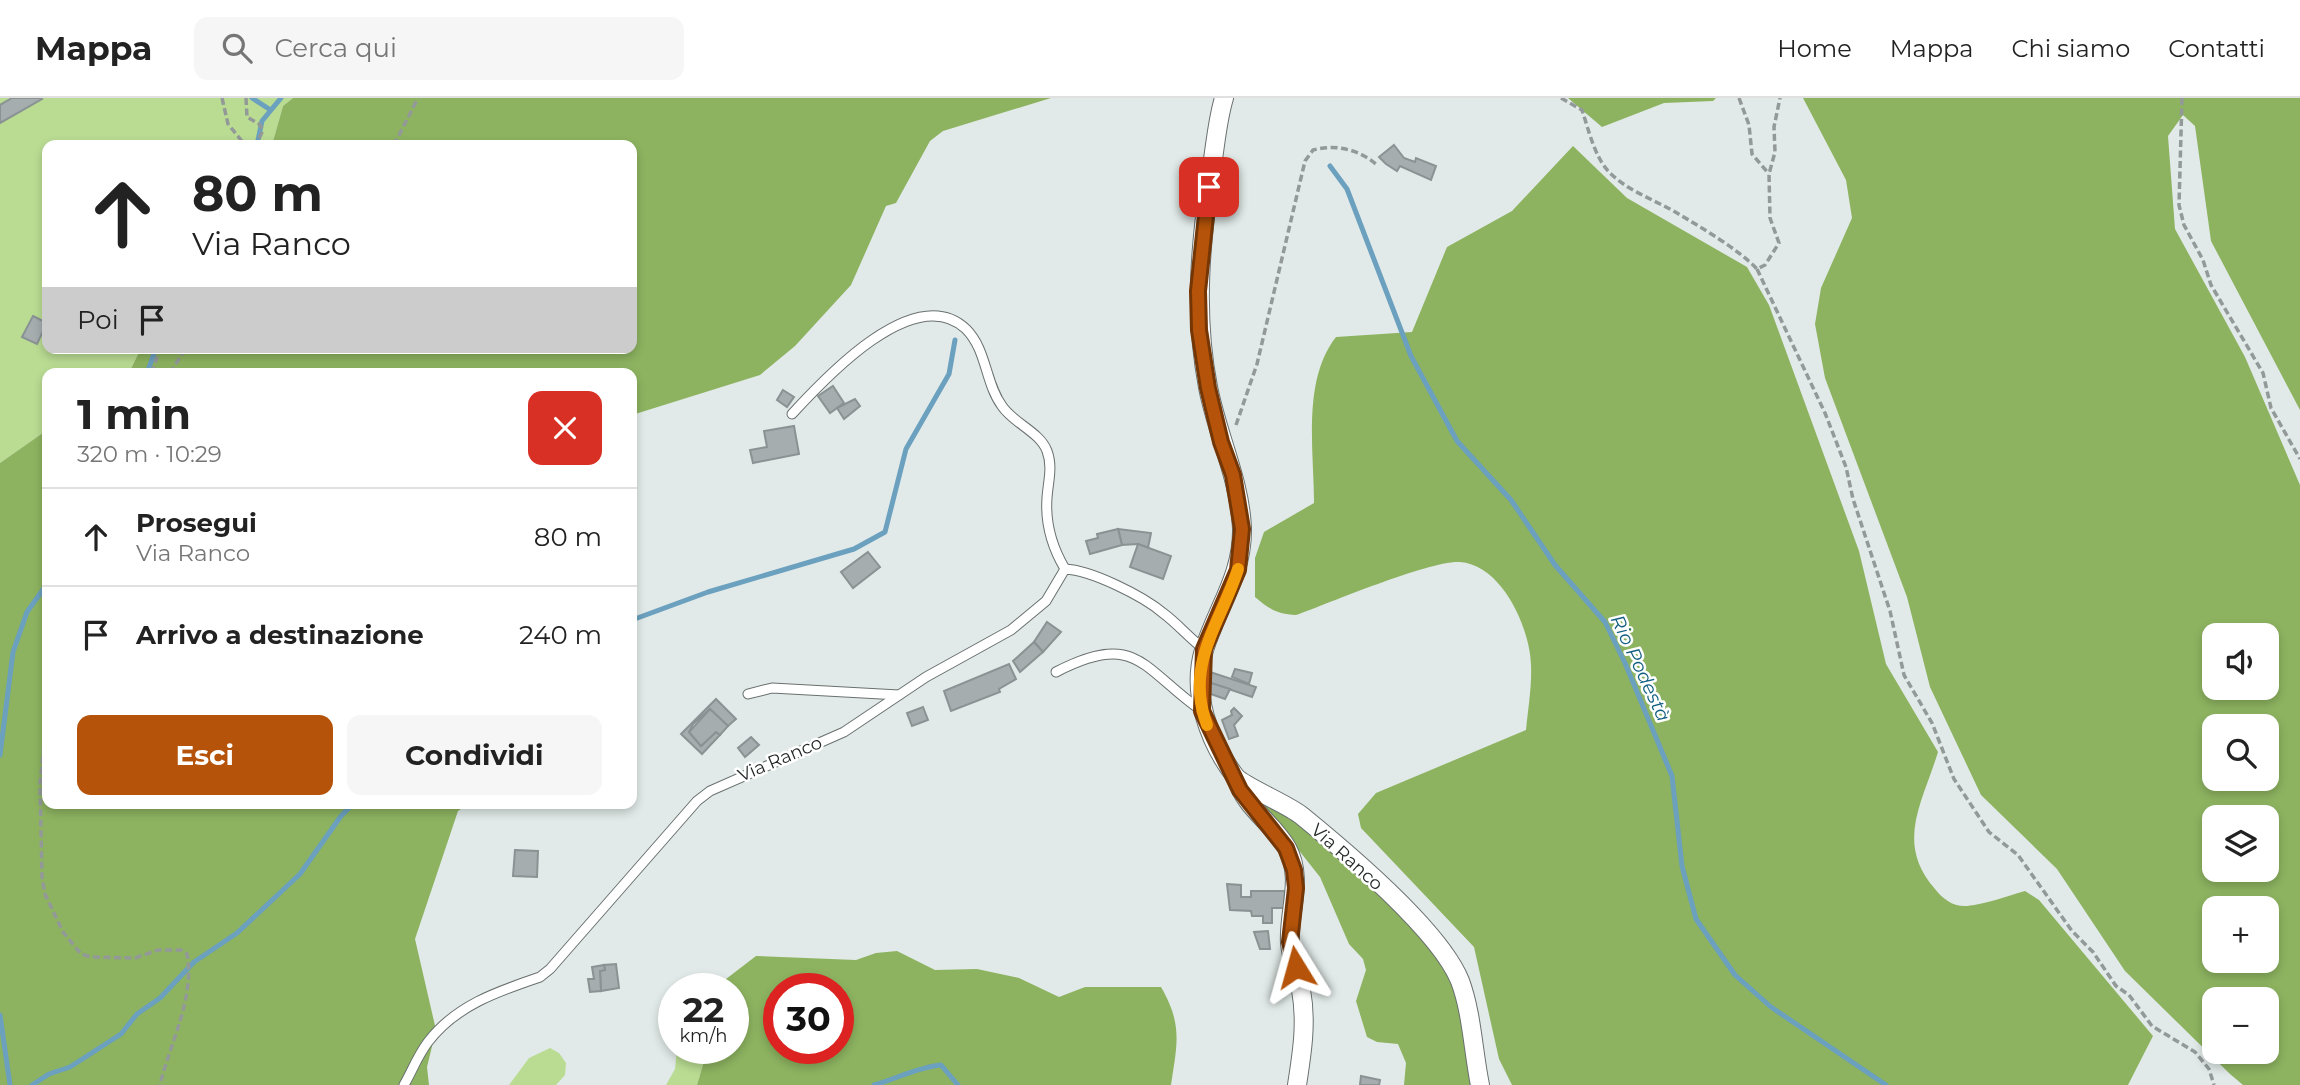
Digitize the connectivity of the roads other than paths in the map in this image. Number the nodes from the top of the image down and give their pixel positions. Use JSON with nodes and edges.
{"nodes":[{"id":1,"x":1224,"y":98,"type":"edge"},
{"id":2,"x":792,"y":414,"type":"dead end"},
{"id":3,"x":1065,"y":569,"type":"junction"},
{"id":4,"x":1204,"y":649,"type":"junction"},
{"id":5,"x":1056,"y":672,"type":"dead end"},
{"id":6,"x":748,"y":694,"type":"dead end"},
{"id":7,"x":899,"y":695,"type":"junction"},
{"id":8,"x":1202,"y":711,"type":"junction"},
{"id":9,"x":1237,"y":779,"type":"junction"},
{"id":10,"x":404,"y":1085,"type":"edge"},
{"id":11,"x":1297,"y":1085,"type":"edge"},
{"id":12,"x":1480,"y":1085,"type":"edge"}],
"edges":[{"from":1,"to":4,"type":"street"},
{"from":2,"to":3,"type":"lane"},
{"from":3,"to":4,"type":"lane"},
{"from":3,"to":7,"type":"lane","name":"Via Ranco"},
{"from":4,"to":8,"type":"street"},
{"from":5,"to":8,"type":"lane"},
{"from":6,"to":7,"type":"lane"},
{"from":7,"to":10,"type":"lane","name":"Via Ranco"},
{"from":8,"to":9,"type":"street"},
{"from":9,"to":11,"type":"street"},
{"from":9,"to":12,"type":"street","name":"Via Ranco"}]}
